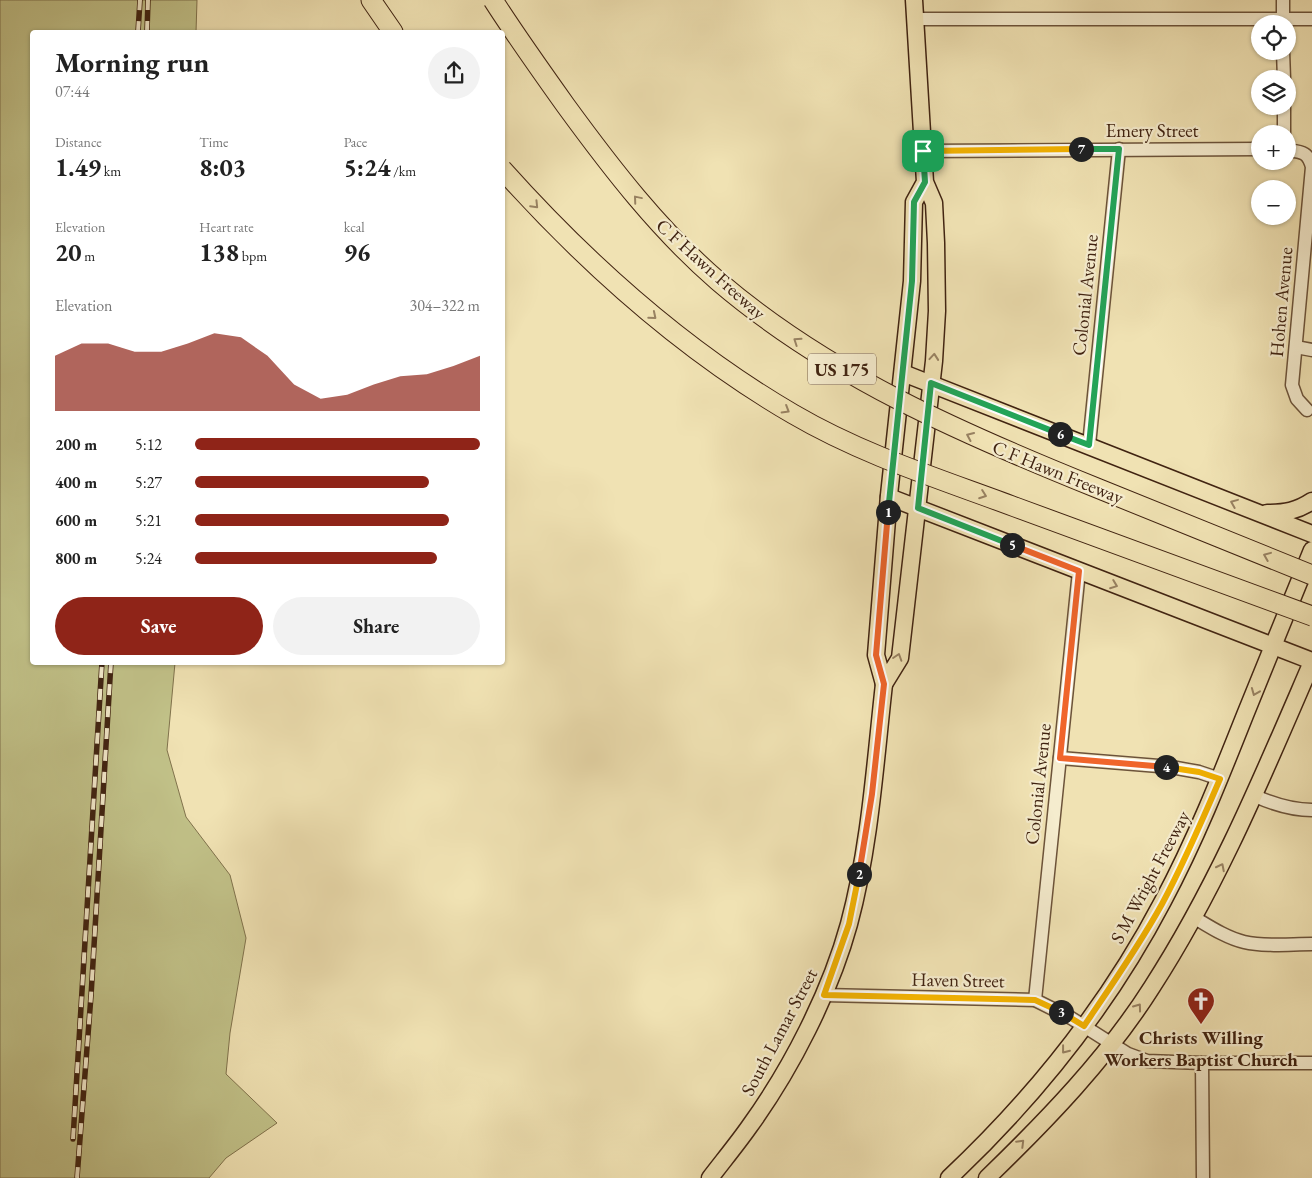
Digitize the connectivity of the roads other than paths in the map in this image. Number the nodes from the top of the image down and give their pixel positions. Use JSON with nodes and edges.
{"nodes":[{"id":1,"x":371,"y":0,"type":"edge"},
{"id":2,"x":493,"y":0,"type":"edge"},
{"id":3,"x":914,"y":0,"type":"edge"},
{"id":4,"x":1283,"y":0,"type":"edge"},
{"id":5,"x":1283,"y":15,"type":"edge"},
{"id":6,"x":915,"y":19,"type":"junction"},
{"id":7,"x":1312,"y":19,"type":"edge"},
{"id":8,"x":1296,"y":20,"type":"edge"},
{"id":9,"x":1251,"y":21,"type":"edge"},
{"id":10,"x":393,"y":30,"type":"edge"},
{"id":11,"x":1119,"y":149,"type":"junction"},
{"id":12,"x":1251,"y":149,"type":"edge"},
{"id":13,"x":923,"y":151,"type":"junction"},
{"id":14,"x":1296,"y":151,"type":"edge"},
{"id":15,"x":505,"y":172,"type":"edge"},
{"id":16,"x":925,"y":182,"type":"junction"},
{"id":17,"x":1296,"y":347,"type":"junction"},
{"id":18,"x":1312,"y":350,"type":"edge"},
{"id":19,"x":903,"y":373,"type":"junction"},
{"id":20,"x":931,"y":383,"type":"junction"},
{"id":21,"x":1307,"y":410,"type":"dead end"},
{"id":22,"x":1089,"y":445,"type":"junction"},
{"id":23,"x":889,"y":497,"type":"junction"},
{"id":24,"x":1312,"y":501,"type":"edge"},
{"id":25,"x":918,"y":508,"type":"junction"},
{"id":26,"x":1260,"y":513,"type":"junction"},
{"id":27,"x":1312,"y":534,"type":"edge"},
{"id":28,"x":1312,"y":550,"type":"edge"},
{"id":29,"x":1079,"y":571,"type":"junction"},
{"id":30,"x":1312,"y":574,"type":"edge"},
{"id":31,"x":1312,"y":616,"type":"edge"},
{"id":32,"x":1272,"y":647,"type":"junction"},
{"id":33,"x":1312,"y":662,"type":"edge"},
{"id":34,"x":884,"y":684,"type":"junction"},
{"id":35,"x":1060,"y":758,"type":"junction"},
{"id":36,"x":1220,"y":779,"type":"junction"},
{"id":37,"x":1255,"y":796,"type":"junction"},
{"id":38,"x":1312,"y":810,"type":"edge"},
{"id":39,"x":1195,"y":918,"type":"junction"},
{"id":40,"x":1312,"y":944,"type":"edge"},
{"id":41,"x":824,"y":995,"type":"junction"},
{"id":42,"x":1035,"y":1000,"type":"junction"},
{"id":43,"x":1084,"y":1026,"type":"junction"},
{"id":44,"x":1111,"y":1043,"type":"junction"},
{"id":45,"x":1202,"y":1063,"type":"junction"},
{"id":46,"x":1312,"y":1063,"type":"edge"},
{"id":47,"x":993,"y":1176,"type":"edge"},
{"id":48,"x":710,"y":1178,"type":"edge"},
{"id":49,"x":949,"y":1178,"type":"edge"},
{"id":50,"x":1203,"y":1178,"type":"edge"}],
"edges":[{"from":1,"to":10,"type":"highway"},
{"from":30,"to":2,"type":"highway","name":"C F Hawn Freeway","number":"US 175","one_way":true,"bridge":true},
{"from":3,"to":6,"type":"main road","name":"South Lamar Street"},
{"from":4,"to":5,"type":"street"},
{"from":6,"to":9,"type":"street"},
{"from":6,"to":13,"type":"main road","name":"South Lamar Street"},
{"from":7,"to":8,"type":"street"},
{"from":11,"to":12,"type":"street","name":"Emery Street"},
{"from":11,"to":13,"type":"street","name":"Emery Street"},
{"from":11,"to":22,"type":"street","name":"Colonial Avenue"},
{"from":13,"to":16,"type":"main road","name":"South Lamar Street"},
{"from":14,"to":17,"type":"street","name":"Hohen Avenue"},
{"from":15,"to":31,"type":"highway","one_way":true,"bridge":true},
{"from":16,"to":19,"type":"main road","name":"South Lamar Street"},
{"from":20,"to":16,"type":"main road","name":"South Lamar Street","one_way":true},
{"from":17,"to":18,"type":"street"},
{"from":17,"to":21,"type":"street","name":"Hohen Avenue"},
{"from":19,"to":20,"type":"main road","name":"C F Hawn Freeway"},
{"from":19,"to":23,"type":"main road","name":"South Lamar Street"},
{"from":20,"to":22,"type":"main road","name":"C F Hawn Freeway"},
{"from":20,"to":25,"type":"main road","name":"South Lamar Street"},
{"from":26,"to":22,"type":"main road","name":"C F Hawn Freeway","one_way":true},
{"from":23,"to":25,"type":"main road"},
{"from":23,"to":34,"type":"main road","name":"South Lamar Street"},
{"from":24,"to":26,"type":"main road"},
{"from":25,"to":29,"type":"main road"},
{"from":34,"to":25,"type":"main road","name":"South Lamar Street","one_way":true},
{"from":26,"to":27,"type":"main road","name":"C F Hawn Freeway"},
{"from":28,"to":32,"type":"main road","name":"S M Wright Freeway"},
{"from":29,"to":32,"type":"main road","one_way":true},
{"from":29,"to":35,"type":"street","name":"Colonial Avenue"},
{"from":32,"to":33,"type":"main road"},
{"from":32,"to":36,"type":"main road","name":"S M Wright Freeway","one_way":true},
{"from":33,"to":37,"type":"main road"},
{"from":34,"to":41,"type":"main road","name":"South Lamar Street"},
{"from":35,"to":36,"type":"street"},
{"from":35,"to":42,"type":"street","name":"Colonial Avenue"},
{"from":36,"to":43,"type":"main road","name":"S M Wright Freeway"},
{"from":37,"to":38,"type":"street"},
{"from":39,"to":37,"type":"main road","one_way":true},
{"from":39,"to":40,"type":"street"},
{"from":44,"to":39,"type":"main road","one_way":true},
{"from":41,"to":42,"type":"street","name":"Haven Street"},
{"from":41,"to":48,"type":"main road","name":"South Lamar Street"},
{"from":42,"to":43,"type":"street","name":"Haven Street"},
{"from":43,"to":44,"type":"street","name":"Haven Street"},
{"from":43,"to":49,"type":"main road","name":"S M Wright Freeway","one_way":true},
{"from":44,"to":45,"type":"street","name":"Haven Street"},
{"from":47,"to":44,"type":"main road","one_way":true},
{"from":45,"to":46,"type":"street","name":"Haven Street"},
{"from":45,"to":50,"type":"street"}]}
